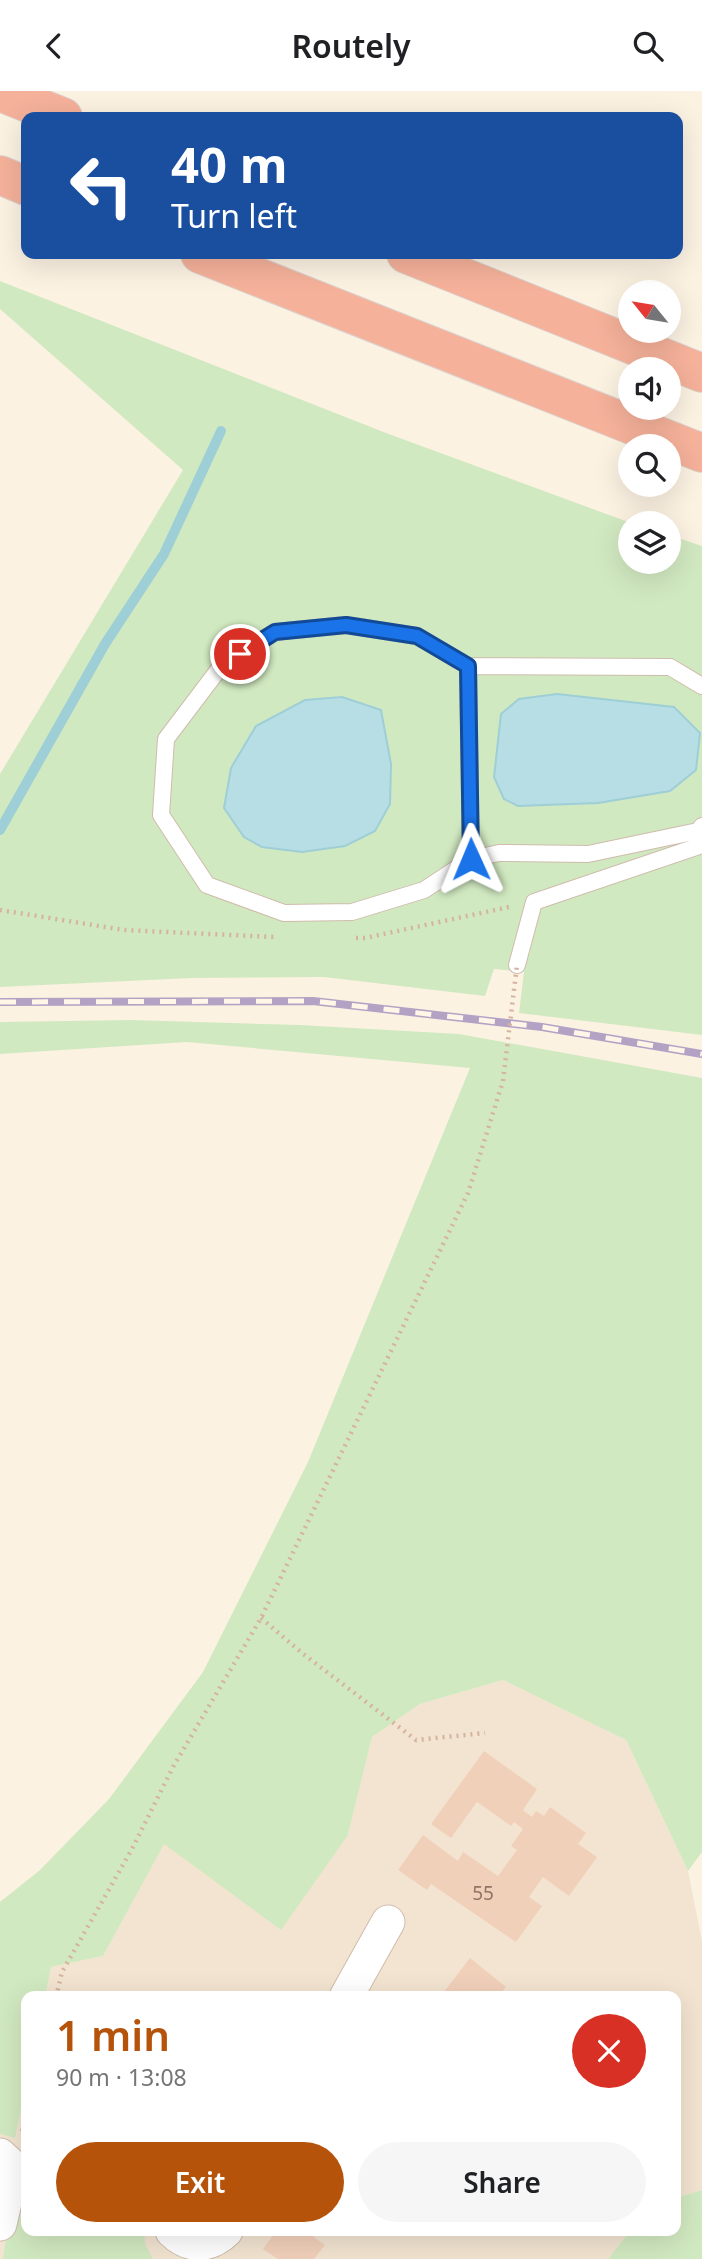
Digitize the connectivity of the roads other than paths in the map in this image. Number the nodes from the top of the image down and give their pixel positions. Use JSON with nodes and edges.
{"nodes":[{"id":1,"x":0,"y":92,"type":"edge"},
{"id":2,"x":50,"y":112,"type":"edge"},
{"id":3,"x":0,"y":175,"type":"edge"},
{"id":4,"x":21,"y":183,"type":"edge"},
{"id":5,"x":213,"y":259,"type":"edge"},
{"id":6,"x":418,"y":259,"type":"edge"},
{"id":7,"x":702,"y":373,"type":"edge"},
{"id":8,"x":702,"y":453,"type":"edge"},
{"id":9,"x":468,"y":666,"type":"junction"},
{"id":10,"x":702,"y":686,"type":"edge"},
{"id":11,"x":701,"y":837,"type":"edge"},
{"id":12,"x":471,"y":859,"type":"junction"},
{"id":13,"x":517,"y":965,"type":"road end"},
{"id":14,"x":388,"y":1922,"type":"dead end"},
{"id":15,"x":349,"y":1991,"type":"edge"},
{"id":16,"x":13,"y":2165,"type":"edge"},
{"id":17,"x":0,"y":2224,"type":"edge"},
{"id":18,"x":220,"y":2236,"type":"edge"},
{"id":19,"x":178,"y":2244,"type":"edge"}],
"edges":[{"from":1,"to":2,"type":"highway"},
{"from":3,"to":4,"type":"highway"},
{"from":5,"to":8,"type":"highway"},
{"from":6,"to":7,"type":"highway"},
{"from":9,"to":10,"type":"lane"},
{"from":9,"to":12,"type":"lane"},
{"from":9,"to":12,"type":"lane"},
{"from":11,"to":12,"type":"lane"},
{"from":11,"to":13,"type":"lane"},
{"from":14,"to":15,"type":"street"},
{"from":16,"to":17,"type":"street"},
{"from":18,"to":19,"type":"street"}]}
